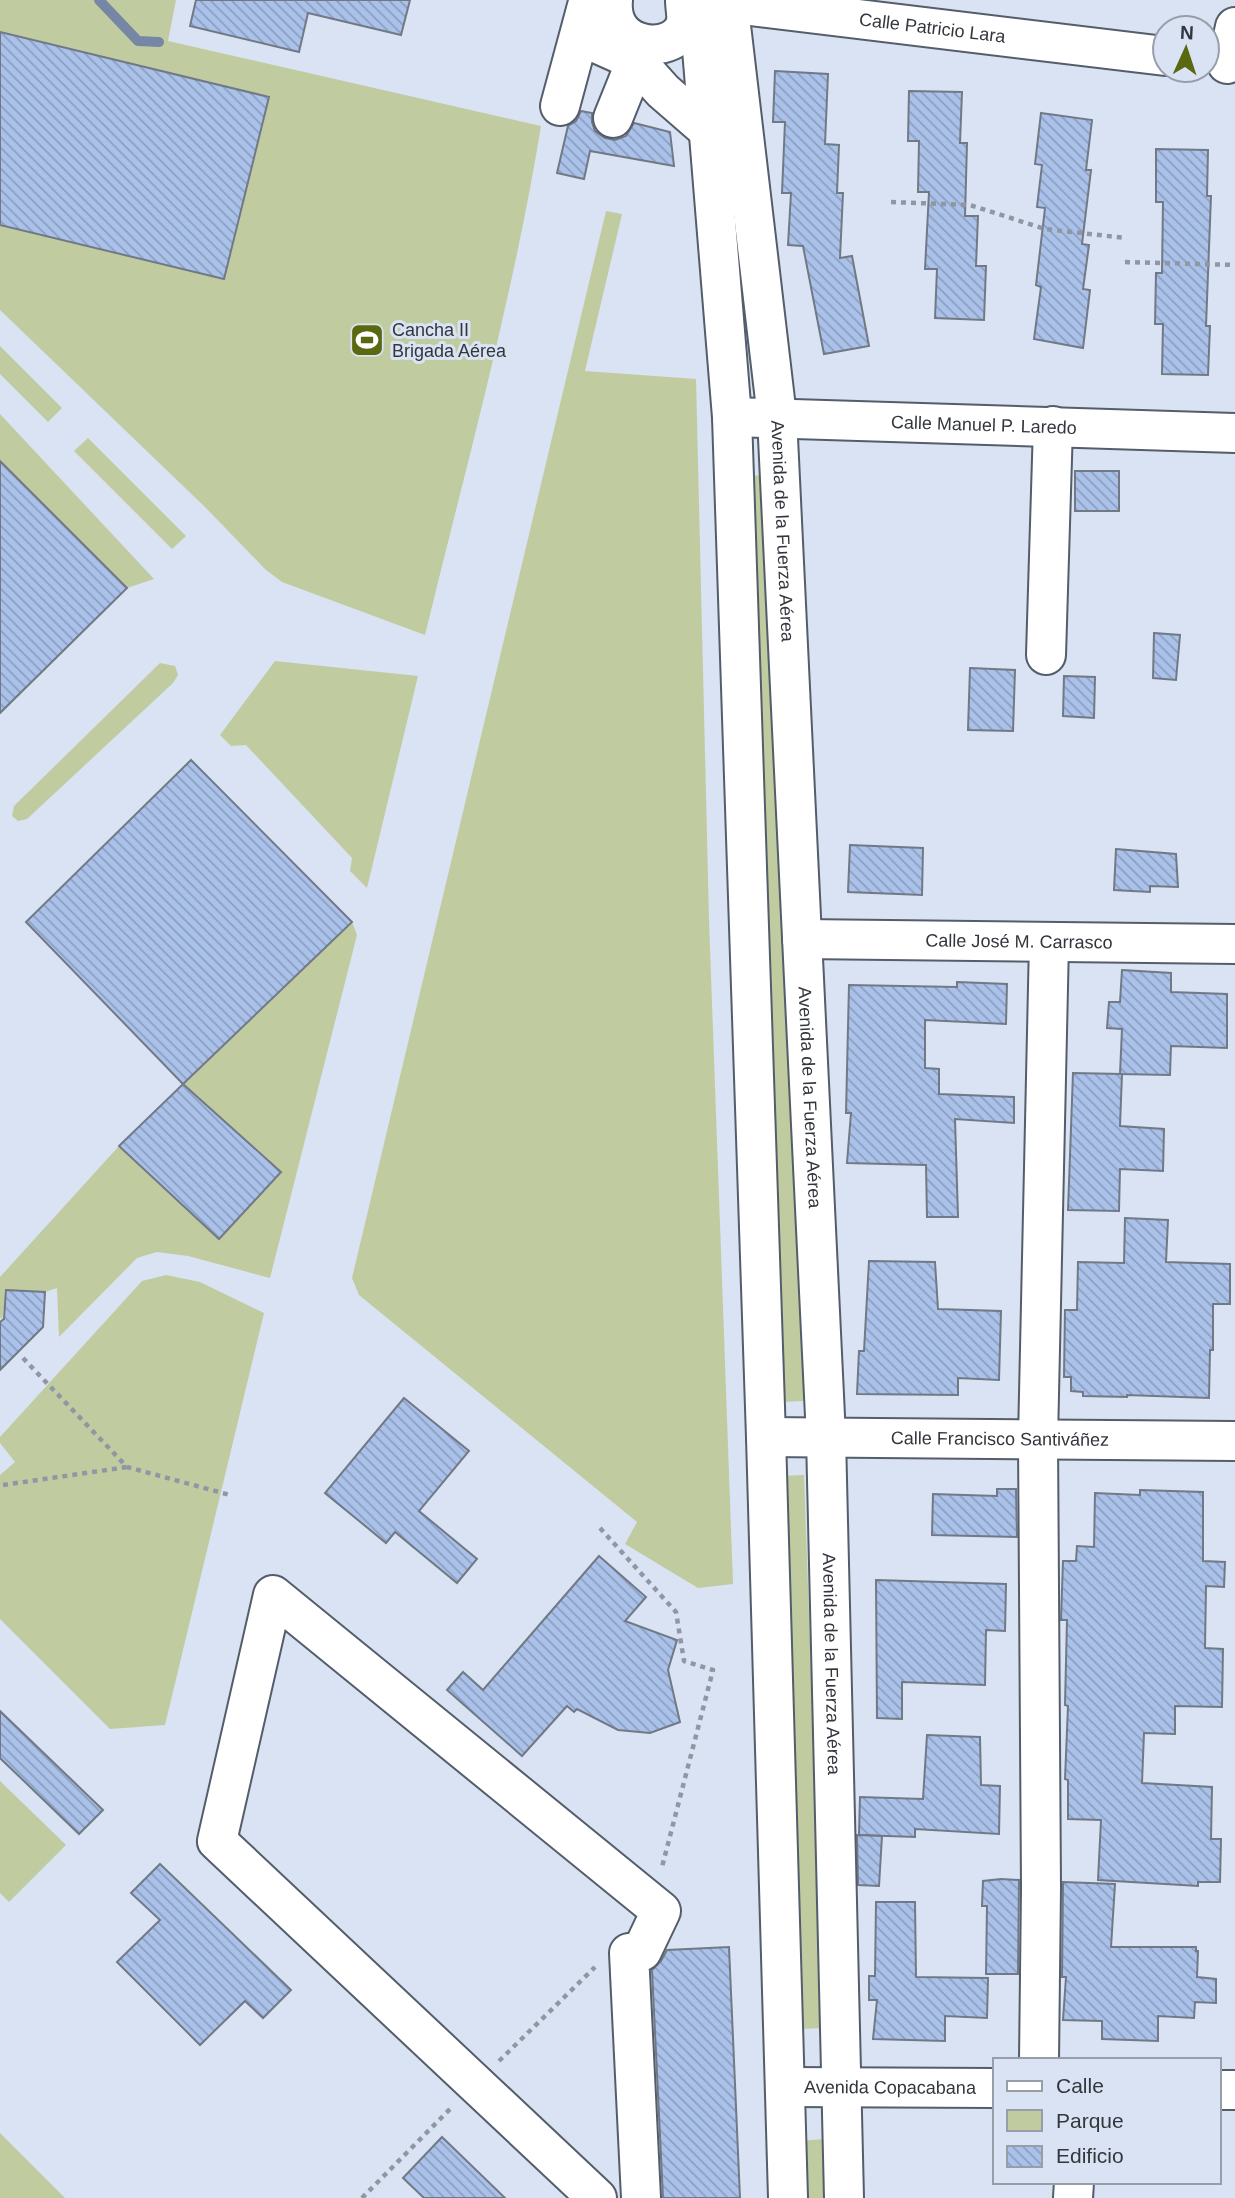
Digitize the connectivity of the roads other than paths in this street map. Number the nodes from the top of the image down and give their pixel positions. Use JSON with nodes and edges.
{"nodes":[{"id":1,"x":685,"y":0,"type":"edge"},
{"id":2,"x":596,"y":4,"type":"edge"},
{"id":3,"x":714,"y":12,"type":"edge"},
{"id":4,"x":1235,"y":27,"type":"edge"},
{"id":5,"x":1151,"y":55,"type":"edge"},
{"id":6,"x":636,"y":61,"type":"junction"},
{"id":7,"x":1223,"y":63,"type":"edge"},
{"id":8,"x":559,"y":106,"type":"dead end"},
{"id":9,"x":613,"y":118,"type":"dead end"},
{"id":10,"x":709,"y":131,"type":"junction"},
{"id":11,"x":732,"y":417,"type":"junction"},
{"id":12,"x":777,"y":417,"type":"junction"},
{"id":13,"x":1053,"y":426,"type":"junction"},
{"id":14,"x":1235,"y":433,"type":"edge"},
{"id":15,"x":1046,"y":655,"type":"dead end"},
{"id":16,"x":802,"y":939,"type":"junction"},
{"id":17,"x":1049,"y":942,"type":"junction"},
{"id":18,"x":1235,"y":944,"type":"edge"},
{"id":19,"x":766,"y":1437,"type":"junction"},
{"id":20,"x":826,"y":1437,"type":"junction"},
{"id":21,"x":1038,"y":1439,"type":"junction"},
{"id":22,"x":1235,"y":1441,"type":"edge"},
{"id":23,"x":1039,"y":2058,"type":"edge"},
{"id":24,"x":840,"y":2086,"type":"junction"},
{"id":25,"x":785,"y":2087,"type":"junction"},
{"id":26,"x":993,"y":2088,"type":"edge"},
{"id":27,"x":597,"y":2198,"type":"edge"},
{"id":28,"x":641,"y":2198,"type":"edge"},
{"id":29,"x":788,"y":2198,"type":"edge"},
{"id":30,"x":844,"y":2198,"type":"edge"}],
"edges":[{"from":1,"to":2,"type":"main road"},
{"from":2,"to":6,"type":"main road"},
{"from":2,"to":8,"type":"main road"},
{"from":3,"to":5,"type":"main road","name":"Calle Patricio Lara"},
{"from":3,"to":6,"type":"main road"},
{"from":3,"to":10,"type":"main road"},
{"from":3,"to":12,"type":"main road","name":"Avenida de la Fuerza Aérea"},
{"from":4,"to":7,"type":"main road"},
{"from":6,"to":9,"type":"main road"},
{"from":6,"to":10,"type":"main road"},
{"from":10,"to":11,"type":"main road"},
{"from":11,"to":12,"type":"main road","name":"Calle Manuel P. Laredo"},
{"from":11,"to":19,"type":"main road"},
{"from":12,"to":13,"type":"main road","name":"Calle Manuel P. Laredo"},
{"from":12,"to":16,"type":"main road","name":"Avenida de la Fuerza Aérea"},
{"from":13,"to":14,"type":"main road","name":"Calle Manuel P. Laredo"},
{"from":13,"to":15,"type":"main road"},
{"from":16,"to":17,"type":"main road","name":"Calle José M. Carrasco"},
{"from":16,"to":20,"type":"main road","name":"Avenida de la Fuerza Aérea"},
{"from":17,"to":18,"type":"main road","name":"Calle José M. Carrasco"},
{"from":17,"to":21,"type":"main road"},
{"from":19,"to":20,"type":"main road","name":"Calle Francisco Santiváñez"},
{"from":19,"to":25,"type":"main road"},
{"from":20,"to":21,"type":"main road","name":"Calle Francisco Santiváñez"},
{"from":20,"to":24,"type":"main road","name":"Avenida de la Fuerza Aérea"},
{"from":21,"to":22,"type":"main road","name":"Calle Francisco Santiváñez"},
{"from":21,"to":23,"type":"main road"},
{"from":24,"to":25,"type":"main road","name":"Avenida Copacabana"},
{"from":24,"to":26,"type":"main road","name":"Avenida Copacabana"},
{"from":24,"to":30,"type":"main road","name":"Avenida de la Fuerza Aérea"},
{"from":25,"to":29,"type":"main road"},
{"from":27,"to":28,"type":"main road"}]}
